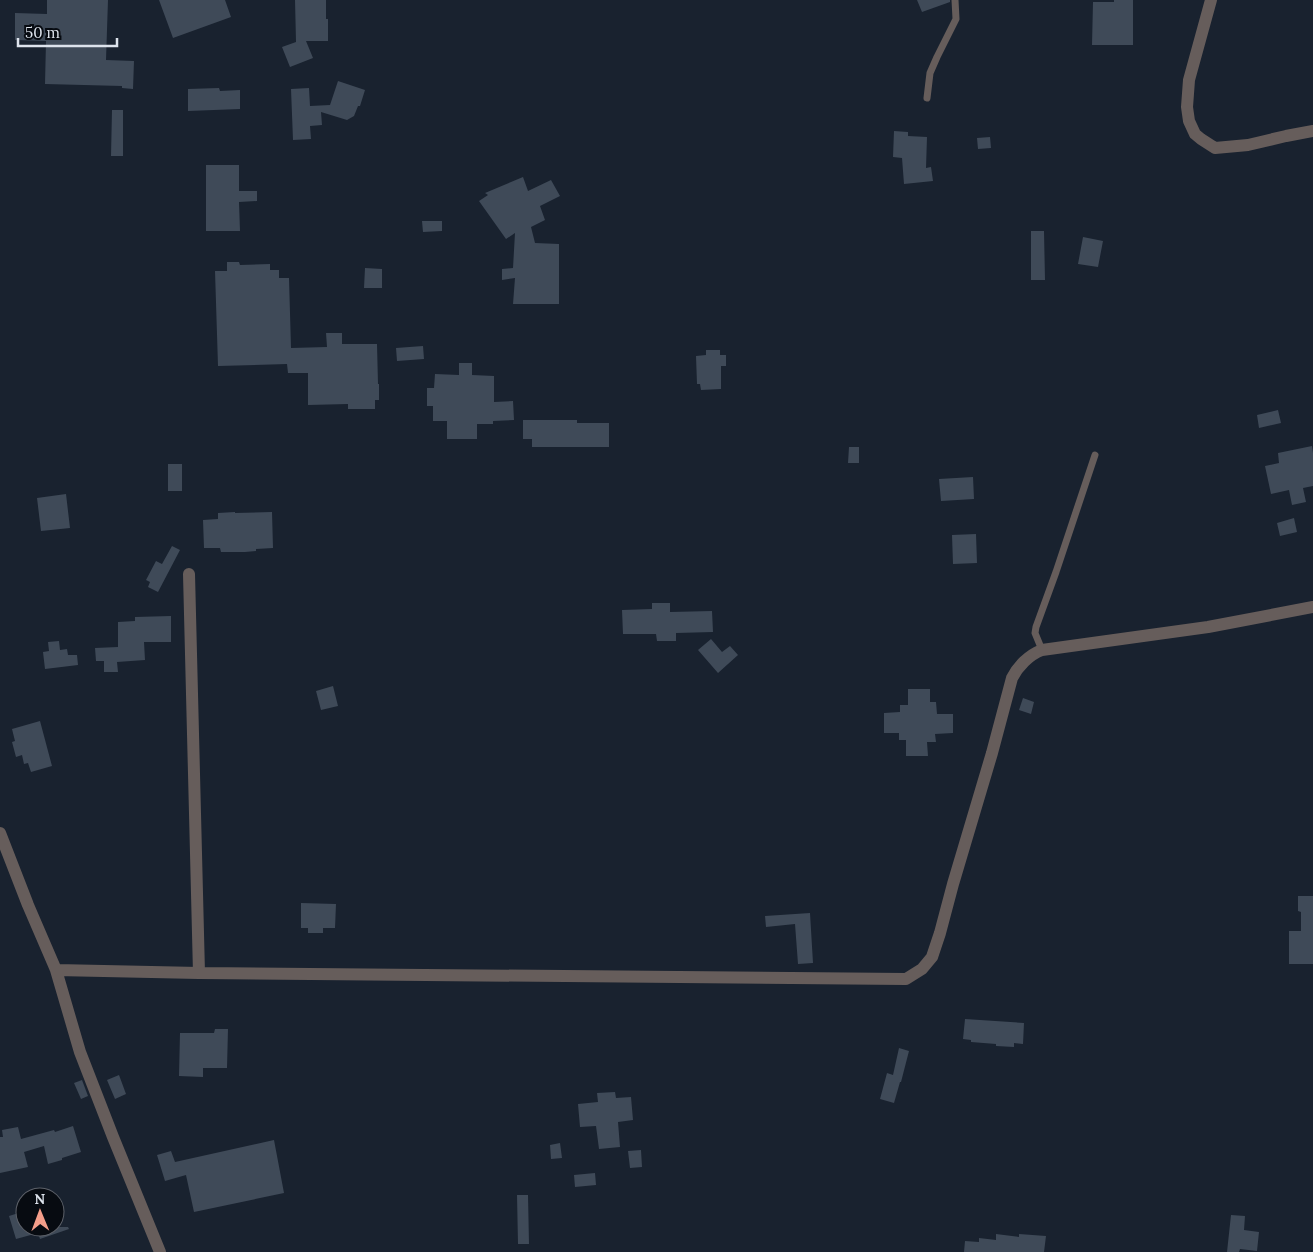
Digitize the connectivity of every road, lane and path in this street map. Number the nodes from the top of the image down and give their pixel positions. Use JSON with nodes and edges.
{"nodes":[{"id":1,"x":955,"y":0,"type":"edge"},
{"id":2,"x":1212,"y":0,"type":"edge"},
{"id":3,"x":927,"y":98,"type":"dead end"},
{"id":4,"x":1313,"y":131,"type":"edge"},
{"id":5,"x":1095,"y":455,"type":"dead end"},
{"id":6,"x":189,"y":574,"type":"dead end"},
{"id":7,"x":1313,"y":607,"type":"edge"},
{"id":8,"x":1042,"y":650,"type":"junction"},
{"id":9,"x":0,"y":833,"type":"edge"},
{"id":10,"x":56,"y":970,"type":"junction"},
{"id":11,"x":199,"y":972,"type":"junction"},
{"id":12,"x":160,"y":1252,"type":"edge"}],
"edges":[{"from":1,"to":3,"type":"lane"},
{"from":2,"to":4,"type":"street"},
{"from":5,"to":8,"type":"lane"},
{"from":6,"to":11,"type":"street"},
{"from":7,"to":8,"type":"street"},
{"from":8,"to":11,"type":"street"},
{"from":9,"to":10,"type":"street"},
{"from":10,"to":11,"type":"street"},
{"from":10,"to":12,"type":"street"}]}
